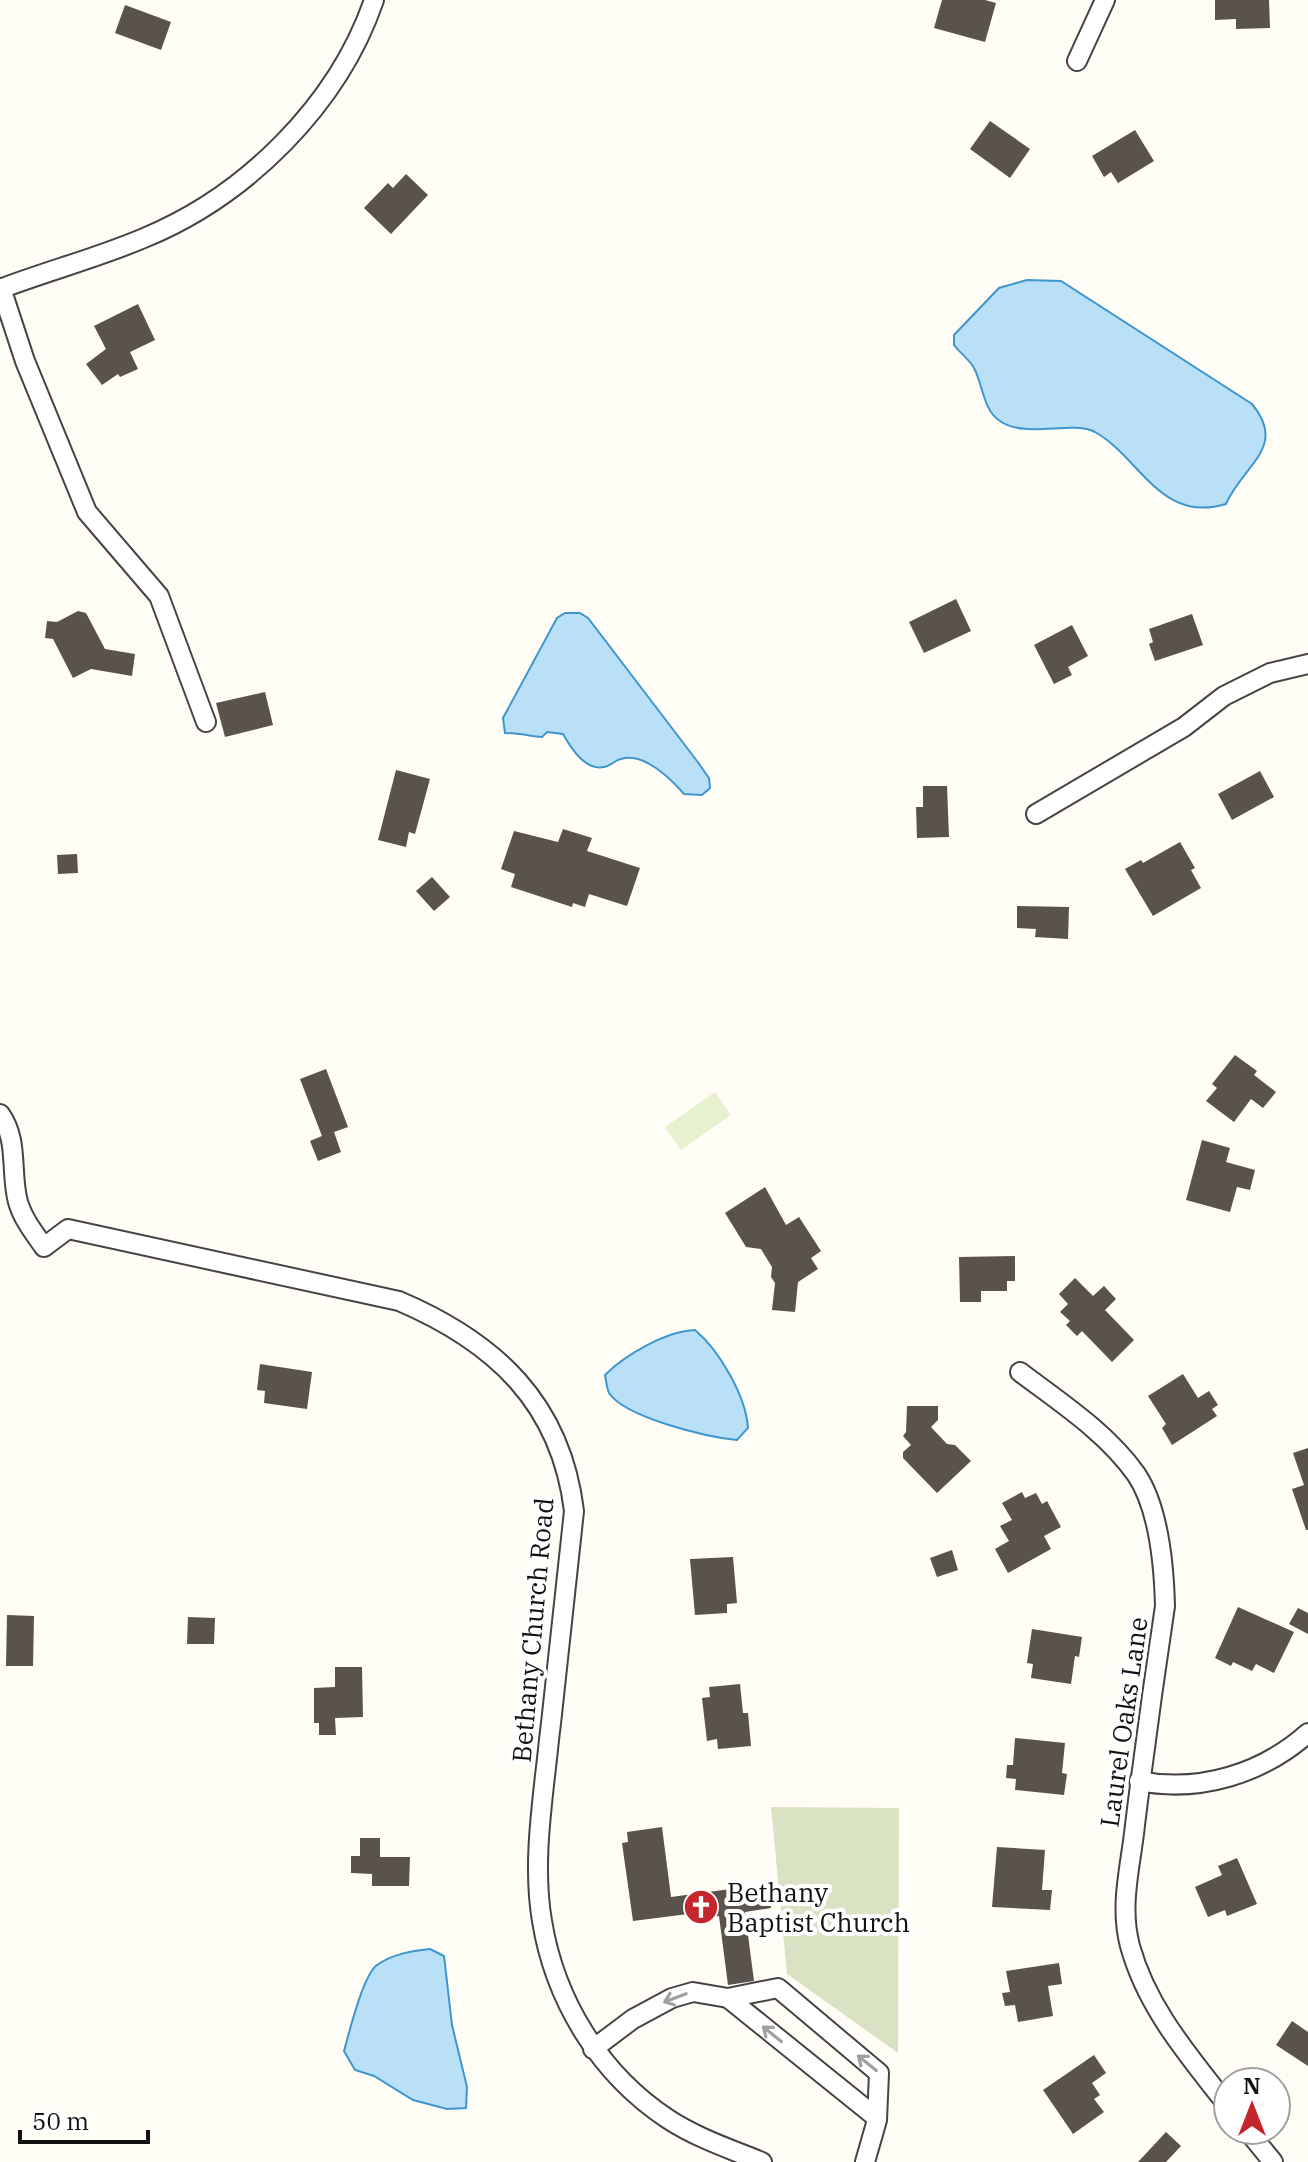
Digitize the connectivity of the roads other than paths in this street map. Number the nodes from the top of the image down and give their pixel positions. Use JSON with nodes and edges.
{"nodes":[{"id":1,"x":374,"y":0,"type":"edge"},
{"id":2,"x":1105,"y":0,"type":"edge"},
{"id":3,"x":1077,"y":61,"type":"dead end"},
{"id":4,"x":0,"y":289,"type":"edge"},
{"id":5,"x":1308,"y":664,"type":"edge"},
{"id":6,"x":206,"y":722,"type":"dead end"},
{"id":7,"x":1036,"y":814,"type":"dead end"},
{"id":8,"x":0,"y":1114,"type":"edge"},
{"id":9,"x":1020,"y":1372,"type":"dead end"},
{"id":10,"x":1308,"y":1733,"type":"edge"},
{"id":11,"x":1139,"y":1781,"type":"junction"},
{"id":12,"x":728,"y":1998,"type":"junction"},
{"id":13,"x":593,"y":2049,"type":"junction"},
{"id":14,"x":1212,"y":2085,"type":"edge"},
{"id":15,"x":877,"y":2118,"type":"junction"},
{"id":16,"x":1260,"y":2146,"type":"edge"},
{"id":17,"x":762,"y":2162,"type":"edge"},
{"id":18,"x":865,"y":2162,"type":"edge"},
{"id":19,"x":1273,"y":2162,"type":"edge"}],
"edges":[{"from":1,"to":4,"type":"street"},
{"from":2,"to":3,"type":"street"},
{"from":4,"to":6,"type":"street"},
{"from":5,"to":7,"type":"street"},
{"from":8,"to":13,"type":"street","name":"Bethany Church Road"},
{"from":9,"to":11,"type":"street","name":"Laurel Oaks Lane"},
{"from":10,"to":11,"type":"street"},
{"from":11,"to":14,"type":"street","name":"Laurel Oaks Lane"},
{"from":12,"to":13,"type":"street","one_way":true},
{"from":15,"to":12,"type":"street","one_way":true},
{"from":15,"to":12,"type":"street","one_way":true},
{"from":13,"to":17,"type":"street","name":"Bethany Church Road"},
{"from":15,"to":18,"type":"street"},
{"from":16,"to":19,"type":"street"}]}
